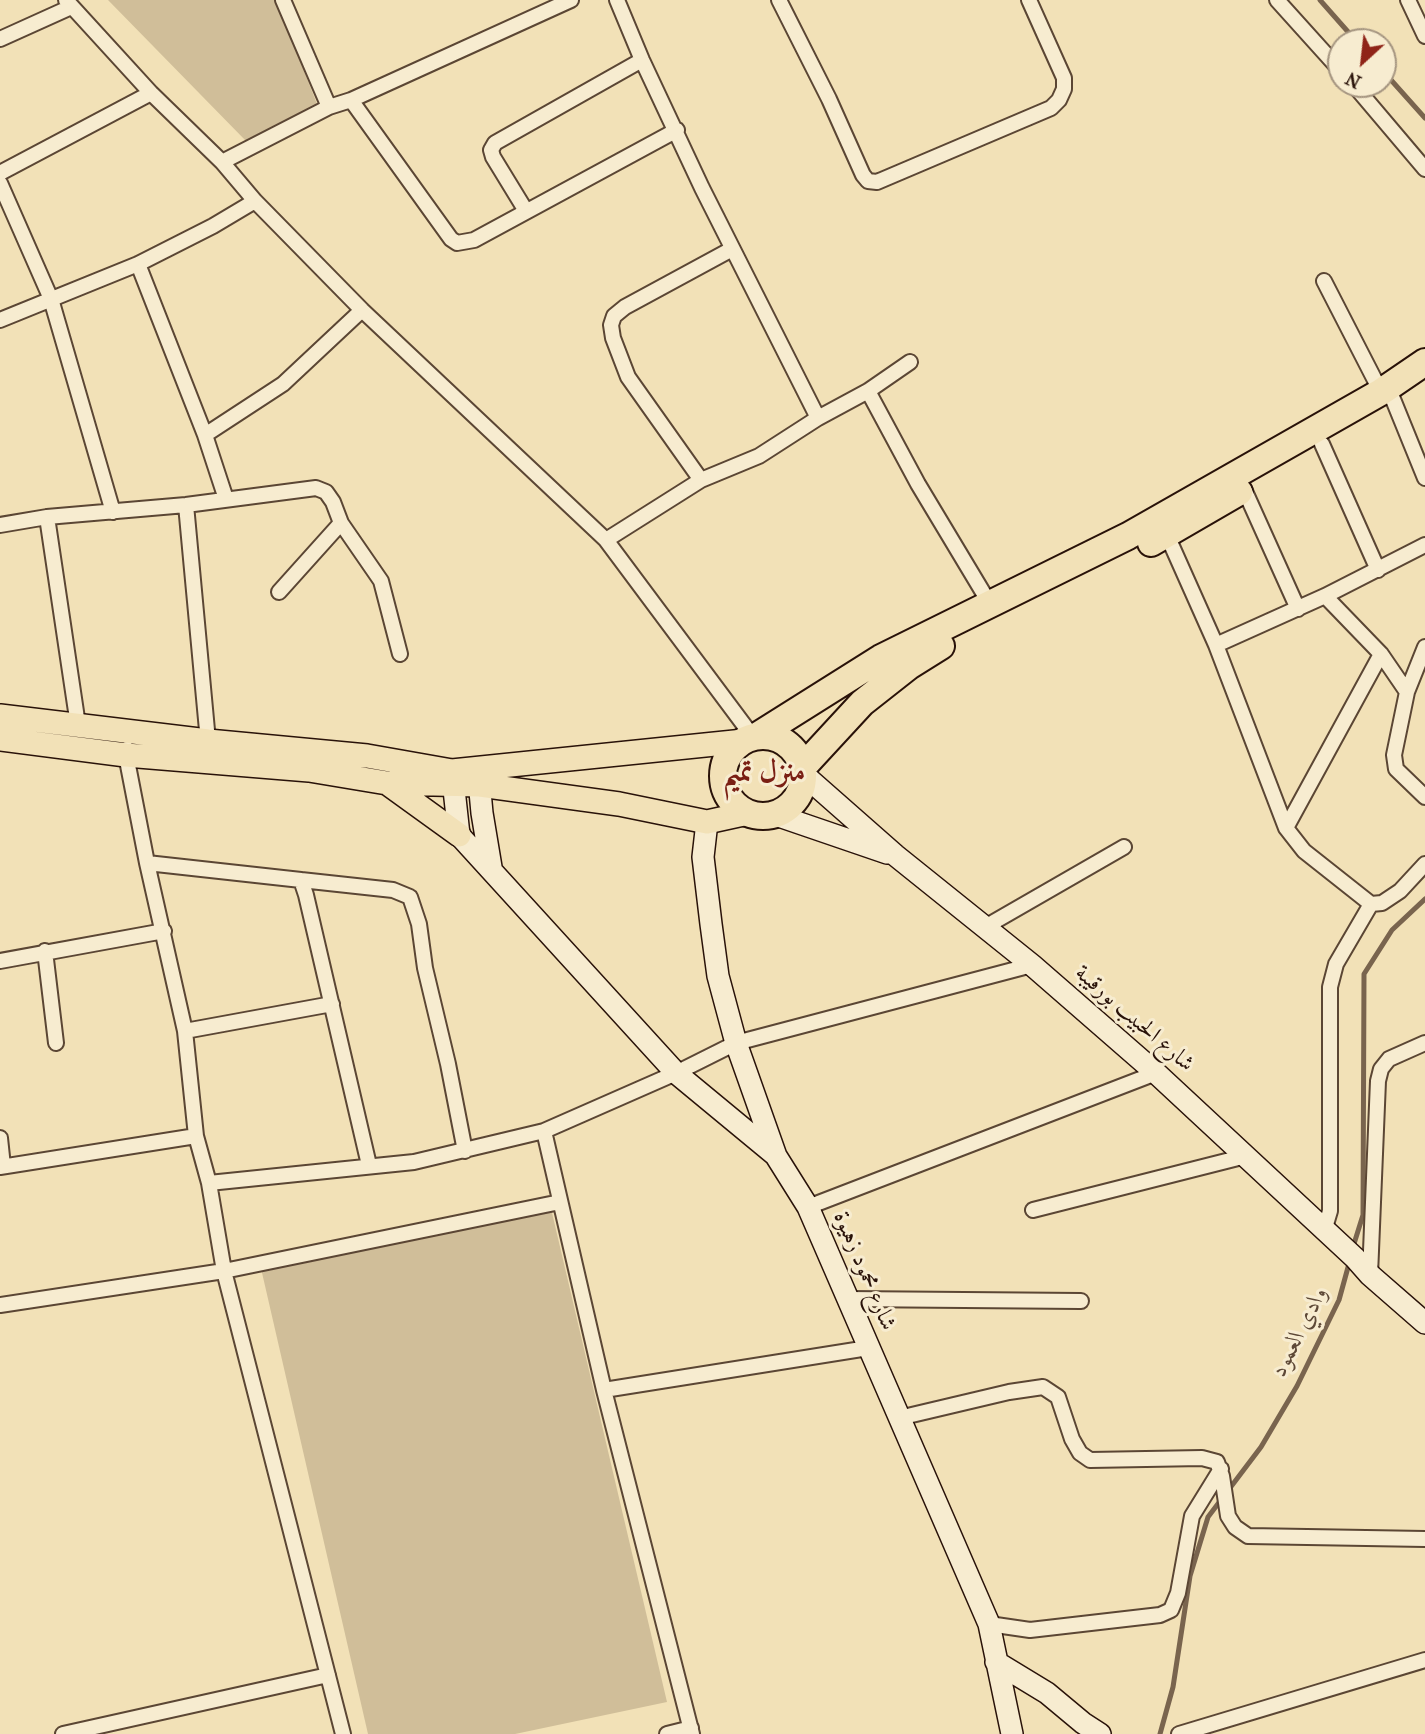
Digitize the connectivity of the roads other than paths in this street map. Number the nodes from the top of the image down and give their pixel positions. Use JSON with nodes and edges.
{"nodes":[{"id":1,"x":283,"y":0,"type":"edge"},
{"id":2,"x":571,"y":0,"type":"edge"},
{"id":3,"x":617,"y":0,"type":"edge"},
{"id":4,"x":1029,"y":0,"type":"edge"},
{"id":5,"x":1277,"y":0,"type":"edge"},
{"id":6,"x":1408,"y":0,"type":"edge"},
{"id":7,"x":782,"y":1,"type":"edge"},
{"id":8,"x":68,"y":4,"type":"edge"},
{"id":9,"x":1425,"y":36,"type":"edge"},
{"id":10,"x":0,"y":39,"type":"edge"},
{"id":11,"x":1327,"y":55,"type":"edge"},
{"id":12,"x":642,"y":60,"type":"junction"},
{"id":13,"x":151,"y":93,"type":"junction"},
{"id":14,"x":1365,"y":98,"type":"edge"},
{"id":15,"x":351,"y":100,"type":"junction"},
{"id":16,"x":329,"y":107,"type":"junction"},
{"id":17,"x":677,"y":130,"type":"junction"},
{"id":18,"x":222,"y":162,"type":"junction"},
{"id":19,"x":1425,"y":169,"type":"edge"},
{"id":20,"x":0,"y":173,"type":"edge"},
{"id":21,"x":0,"y":183,"type":"edge"},
{"id":22,"x":254,"y":201,"type":"junction"},
{"id":23,"x":526,"y":211,"type":"junction"},
{"id":24,"x":732,"y":249,"type":"junction"},
{"id":25,"x":138,"y":264,"type":"junction"},
{"id":26,"x":1324,"y":281,"type":"dead end"},
{"id":27,"x":51,"y":299,"type":"junction"},
{"id":28,"x":362,"y":310,"type":"junction"},
{"id":29,"x":0,"y":320,"type":"edge"},
{"id":30,"x":910,"y":362,"type":"dead end"},
{"id":31,"x":1425,"y":362,"type":"edge"},
{"id":32,"x":1425,"y":384,"type":"edge"},
{"id":33,"x":868,"y":391,"type":"junction"},
{"id":34,"x":1388,"y":394,"type":"junction"},
{"id":35,"x":818,"y":418,"type":"junction"},
{"id":36,"x":205,"y":435,"type":"junction"},
{"id":37,"x":1322,"y":444,"type":"junction"},
{"id":38,"x":1425,"y":478,"type":"edge"},
{"id":39,"x":701,"y":480,"type":"junction"},
{"id":40,"x":1244,"y":489,"type":"junction"},
{"id":41,"x":226,"y":499,"type":"junction"},
{"id":42,"x":186,"y":505,"type":"junction"},
{"id":43,"x":113,"y":512,"type":"junction"},
{"id":44,"x":47,"y":517,"type":"junction"},
{"id":45,"x":341,"y":523,"type":"junction"},
{"id":46,"x":0,"y":524,"type":"edge"},
{"id":47,"x":1167,"y":535,"type":"junction"},
{"id":48,"x":606,"y":540,"type":"junction"},
{"id":49,"x":1425,"y":545,"type":"edge"},
{"id":50,"x":1378,"y":570,"type":"junction"},
{"id":51,"x":279,"y":592,"type":"dead end"},
{"id":52,"x":1325,"y":596,"type":"junction"},
{"id":53,"x":990,"y":604,"type":"junction"},
{"id":54,"x":1298,"y":608,"type":"junction"},
{"id":55,"x":1216,"y":645,"type":"junction"},
{"id":56,"x":1425,"y":647,"type":"edge"},
{"id":57,"x":400,"y":654,"type":"dead end"},
{"id":58,"x":1381,"y":654,"type":"junction"},
{"id":59,"x":1407,"y":692,"type":"junction"},
{"id":60,"x":0,"y":716,"type":"edge"},
{"id":61,"x":78,"y":725,"type":"junction"},
{"id":62,"x":0,"y":738,"type":"edge"},
{"id":63,"x":751,"y":738,"type":"junction"},
{"id":64,"x":208,"y":741,"type":"junction"},
{"id":65,"x":129,"y":744,"type":"junction"},
{"id":66,"x":802,"y":771,"type":"junction"},
{"id":67,"x":452,"y":778,"type":"junction"},
{"id":68,"x":479,"y":778,"type":"junction"},
{"id":69,"x":387,"y":783,"type":"junction"},
{"id":70,"x":1425,"y":797,"type":"edge"},
{"id":71,"x":761,"y":813,"type":"junction"},
{"id":72,"x":707,"y":822,"type":"junction"},
{"id":73,"x":1286,"y":828,"type":"junction"},
{"id":74,"x":460,"y":835,"type":"junction"},
{"id":75,"x":1124,"y":847,"type":"dead end"},
{"id":76,"x":895,"y":855,"type":"junction"},
{"id":77,"x":147,"y":863,"type":"junction"},
{"id":78,"x":1425,"y":864,"type":"edge"},
{"id":79,"x":491,"y":867,"type":"junction"},
{"id":80,"x":301,"y":880,"type":"junction"},
{"id":81,"x":1371,"y":904,"type":"junction"},
{"id":82,"x":985,"y":927,"type":"junction"},
{"id":83,"x":164,"y":931,"type":"junction"},
{"id":84,"x":45,"y":951,"type":"junction"},
{"id":85,"x":0,"y":959,"type":"edge"},
{"id":86,"x":1032,"y":965,"type":"junction"},
{"id":87,"x":332,"y":1004,"type":"junction"},
{"id":88,"x":185,"y":1031,"type":"junction"},
{"id":89,"x":56,"y":1043,"type":"dead end"},
{"id":90,"x":736,"y":1043,"type":"junction"},
{"id":91,"x":1425,"y":1043,"type":"edge"},
{"id":92,"x":676,"y":1073,"type":"junction"},
{"id":93,"x":1156,"y":1073,"type":"junction"},
{"id":94,"x":544,"y":1130,"type":"junction"},
{"id":95,"x":196,"y":1136,"type":"junction"},
{"id":96,"x":0,"y":1138,"type":"edge"},
{"id":97,"x":464,"y":1152,"type":"junction"},
{"id":98,"x":776,"y":1156,"type":"junction"},
{"id":99,"x":1246,"y":1156,"type":"junction"},
{"id":100,"x":369,"y":1165,"type":"junction"},
{"id":101,"x":1,"y":1167,"type":"edge"},
{"id":102,"x":209,"y":1184,"type":"junction"},
{"id":103,"x":560,"y":1202,"type":"junction"},
{"id":104,"x":808,"y":1208,"type":"junction"},
{"id":105,"x":1033,"y":1210,"type":"dead end"},
{"id":106,"x":1326,"y":1233,"type":"junction"},
{"id":107,"x":223,"y":1271,"type":"junction"},
{"id":108,"x":1370,"y":1275,"type":"junction"},
{"id":109,"x":847,"y":1299,"type":"junction"},
{"id":110,"x":1081,"y":1301,"type":"dead end"},
{"id":111,"x":0,"y":1305,"type":"edge"},
{"id":112,"x":1425,"y":1323,"type":"edge"},
{"id":113,"x":868,"y":1348,"type":"junction"},
{"id":114,"x":604,"y":1390,"type":"junction"},
{"id":115,"x":899,"y":1418,"type":"junction"},
{"id":116,"x":1221,"y":1472,"type":"junction"},
{"id":117,"x":1425,"y":1539,"type":"edge"},
{"id":118,"x":989,"y":1624,"type":"junction"},
{"id":119,"x":1425,"y":1660,"type":"edge"},
{"id":120,"x":996,"y":1662,"type":"junction"},
{"id":121,"x":328,"y":1675,"type":"junction"},
{"id":122,"x":121,"y":1728,"type":"edge"},
{"id":123,"x":692,"y":1731,"type":"edge"},
{"id":124,"x":1183,"y":1733,"type":"edge"},
{"id":125,"x":63,"y":1734,"type":"edge"},
{"id":126,"x":344,"y":1734,"type":"edge"},
{"id":127,"x":667,"y":1734,"type":"edge"},
{"id":128,"x":1012,"y":1734,"type":"edge"},
{"id":129,"x":1100,"y":1734,"type":"edge"}],
"edges":[{"from":1,"to":16,"type":"street"},
{"from":2,"to":15,"type":"street"},
{"from":3,"to":12,"type":"street"},
{"from":4,"to":7,"type":"street"},
{"from":5,"to":11,"type":"street"},
{"from":6,"to":9,"type":"street"},
{"from":8,"to":10,"type":"street"},
{"from":8,"to":13,"type":"street"},
{"from":12,"to":17,"type":"street"},
{"from":12,"to":23,"type":"street"},
{"from":13,"to":18,"type":"street"},
{"from":13,"to":20,"type":"street"},
{"from":14,"to":19,"type":"street"},
{"from":15,"to":16,"type":"street"},
{"from":15,"to":23,"type":"street"},
{"from":16,"to":18,"type":"street"},
{"from":17,"to":23,"type":"street"},
{"from":17,"to":24,"type":"street"},
{"from":18,"to":22,"type":"street"},
{"from":21,"to":27,"type":"street"},
{"from":22,"to":25,"type":"street"},
{"from":22,"to":28,"type":"street"},
{"from":24,"to":35,"type":"street"},
{"from":24,"to":39,"type":"street"},
{"from":25,"to":27,"type":"street"},
{"from":25,"to":36,"type":"street"},
{"from":26,"to":34,"type":"street"},
{"from":27,"to":29,"type":"street"},
{"from":27,"to":43,"type":"street"},
{"from":28,"to":36,"type":"street"},
{"from":28,"to":48,"type":"street"},
{"from":30,"to":33,"type":"street"},
{"from":31,"to":34,"type":"highway"},
{"from":32,"to":34,"type":"highway"},
{"from":33,"to":35,"type":"street"},
{"from":33,"to":53,"type":"street"},
{"from":34,"to":37,"type":"highway"},
{"from":34,"to":38,"type":"street"},
{"from":34,"to":53,"type":"highway"},
{"from":35,"to":39,"type":"street"},
{"from":36,"to":41,"type":"street"},
{"from":37,"to":40,"type":"highway"},
{"from":37,"to":50,"type":"street"},
{"from":39,"to":48,"type":"street"},
{"from":40,"to":47,"type":"highway"},
{"from":40,"to":54,"type":"street"},
{"from":41,"to":42,"type":"street"},
{"from":41,"to":45,"type":"street"},
{"from":42,"to":43,"type":"street"},
{"from":42,"to":64,"type":"street"},
{"from":43,"to":44,"type":"street"},
{"from":44,"to":46,"type":"street"},
{"from":44,"to":61,"type":"street"},
{"from":45,"to":51,"type":"street"},
{"from":45,"to":57,"type":"street"},
{"from":47,"to":55,"type":"street"},
{"from":47,"to":66,"type":"highway"},
{"from":48,"to":63,"type":"street"},
{"from":49,"to":50,"type":"street"},
{"from":50,"to":52,"type":"street"},
{"from":52,"to":54,"type":"street"},
{"from":52,"to":58,"type":"street"},
{"from":53,"to":63,"type":"highway"},
{"from":54,"to":55,"type":"street"},
{"from":55,"to":73,"type":"street"},
{"from":56,"to":59,"type":"street"},
{"from":58,"to":59,"type":"street"},
{"from":58,"to":73,"type":"street"},
{"from":59,"to":70,"type":"street"},
{"from":60,"to":61,"type":"main road"},
{"from":61,"to":65,"type":"main road"},
{"from":62,"to":65,"type":"main road"},
{"from":63,"to":66,"type":"highway"},
{"from":63,"to":68,"type":"main road"},
{"from":63,"to":71,"type":"highway"},
{"from":64,"to":65,"type":"main road"},
{"from":64,"to":67,"type":"main road"},
{"from":65,"to":69,"type":"main road"},
{"from":65,"to":77,"type":"street"},
{"from":66,"to":71,"type":"highway"},
{"from":66,"to":76,"type":"main road","name":"شارع الحبيب بورقيبة"},
{"from":67,"to":68,"type":"main road"},
{"from":67,"to":69,"type":"main road"},
{"from":67,"to":74,"type":"main road"},
{"from":68,"to":72,"type":"main road"},
{"from":68,"to":79,"type":"main road"},
{"from":69,"to":74,"type":"main road"},
{"from":71,"to":72,"type":"main road"},
{"from":71,"to":76,"type":"main road","name":"شارع الحبيب بورقيبة"},
{"from":72,"to":90,"type":"main road","name":"شارع محمود زهيوة"},
{"from":73,"to":81,"type":"street"},
{"from":74,"to":79,"type":"main road"},
{"from":75,"to":82,"type":"street"},
{"from":76,"to":82,"type":"main road","name":"شارع الحبيب بورقيبة"},
{"from":77,"to":80,"type":"street"},
{"from":77,"to":83,"type":"street"},
{"from":78,"to":81,"type":"street"},
{"from":79,"to":92,"type":"main road"},
{"from":80,"to":87,"type":"street"},
{"from":80,"to":97,"type":"street"},
{"from":81,"to":106,"type":"street"},
{"from":82,"to":86,"type":"main road","name":"شارع الحبيب بورقيبة"},
{"from":83,"to":84,"type":"street"},
{"from":83,"to":88,"type":"street"},
{"from":84,"to":85,"type":"street"},
{"from":84,"to":89,"type":"street"},
{"from":86,"to":90,"type":"street"},
{"from":86,"to":93,"type":"main road","name":"شارع الحبيب بورقيبة"},
{"from":87,"to":88,"type":"street"},
{"from":87,"to":100,"type":"street"},
{"from":88,"to":95,"type":"street"},
{"from":90,"to":92,"type":"street"},
{"from":90,"to":98,"type":"main road","name":"شارع محمود زهيوة"},
{"from":91,"to":108,"type":"street"},
{"from":92,"to":94,"type":"street"},
{"from":92,"to":98,"type":"main road"},
{"from":93,"to":99,"type":"main road","name":"شارع الحبيب بورقيبة"},
{"from":93,"to":104,"type":"street"},
{"from":94,"to":97,"type":"street"},
{"from":94,"to":103,"type":"street"},
{"from":95,"to":101,"type":"street"},
{"from":95,"to":102,"type":"street"},
{"from":96,"to":101,"type":"street"},
{"from":97,"to":100,"type":"street"},
{"from":98,"to":104,"type":"main road","name":"شارع محمود زهيوة"},
{"from":99,"to":105,"type":"street"},
{"from":99,"to":106,"type":"main road","name":"شارع الحبيب بورقيبة"},
{"from":100,"to":102,"type":"street"},
{"from":102,"to":107,"type":"street"},
{"from":103,"to":107,"type":"street"},
{"from":103,"to":114,"type":"street"},
{"from":104,"to":109,"type":"main road","name":"شارع محمود زهيوة"},
{"from":106,"to":108,"type":"main road","name":"شارع الحبيب بورقيبة"},
{"from":107,"to":111,"type":"street"},
{"from":107,"to":121,"type":"street"},
{"from":108,"to":112,"type":"main road","name":"شارع الحبيب بورقيبة"},
{"from":109,"to":110,"type":"street"},
{"from":109,"to":113,"type":"main road","name":"شارع محمود زهيوة"},
{"from":113,"to":114,"type":"street"},
{"from":113,"to":115,"type":"main road","name":"شارع محمود زهيوة"},
{"from":114,"to":123,"type":"street"},
{"from":115,"to":116,"type":"street"},
{"from":115,"to":118,"type":"main road","name":"شارع محمود زهيوة"},
{"from":116,"to":117,"type":"street"},
{"from":116,"to":118,"type":"street"},
{"from":118,"to":120,"type":"main road","name":"شارع محمود زهيوة"},
{"from":119,"to":124,"type":"street"},
{"from":120,"to":128,"type":"main road","name":"شارع محمود زهيوة"},
{"from":120,"to":129,"type":"main road"},
{"from":121,"to":122,"type":"street"},
{"from":121,"to":126,"type":"street"},
{"from":122,"to":125,"type":"street"},
{"from":123,"to":127,"type":"street"}]}
